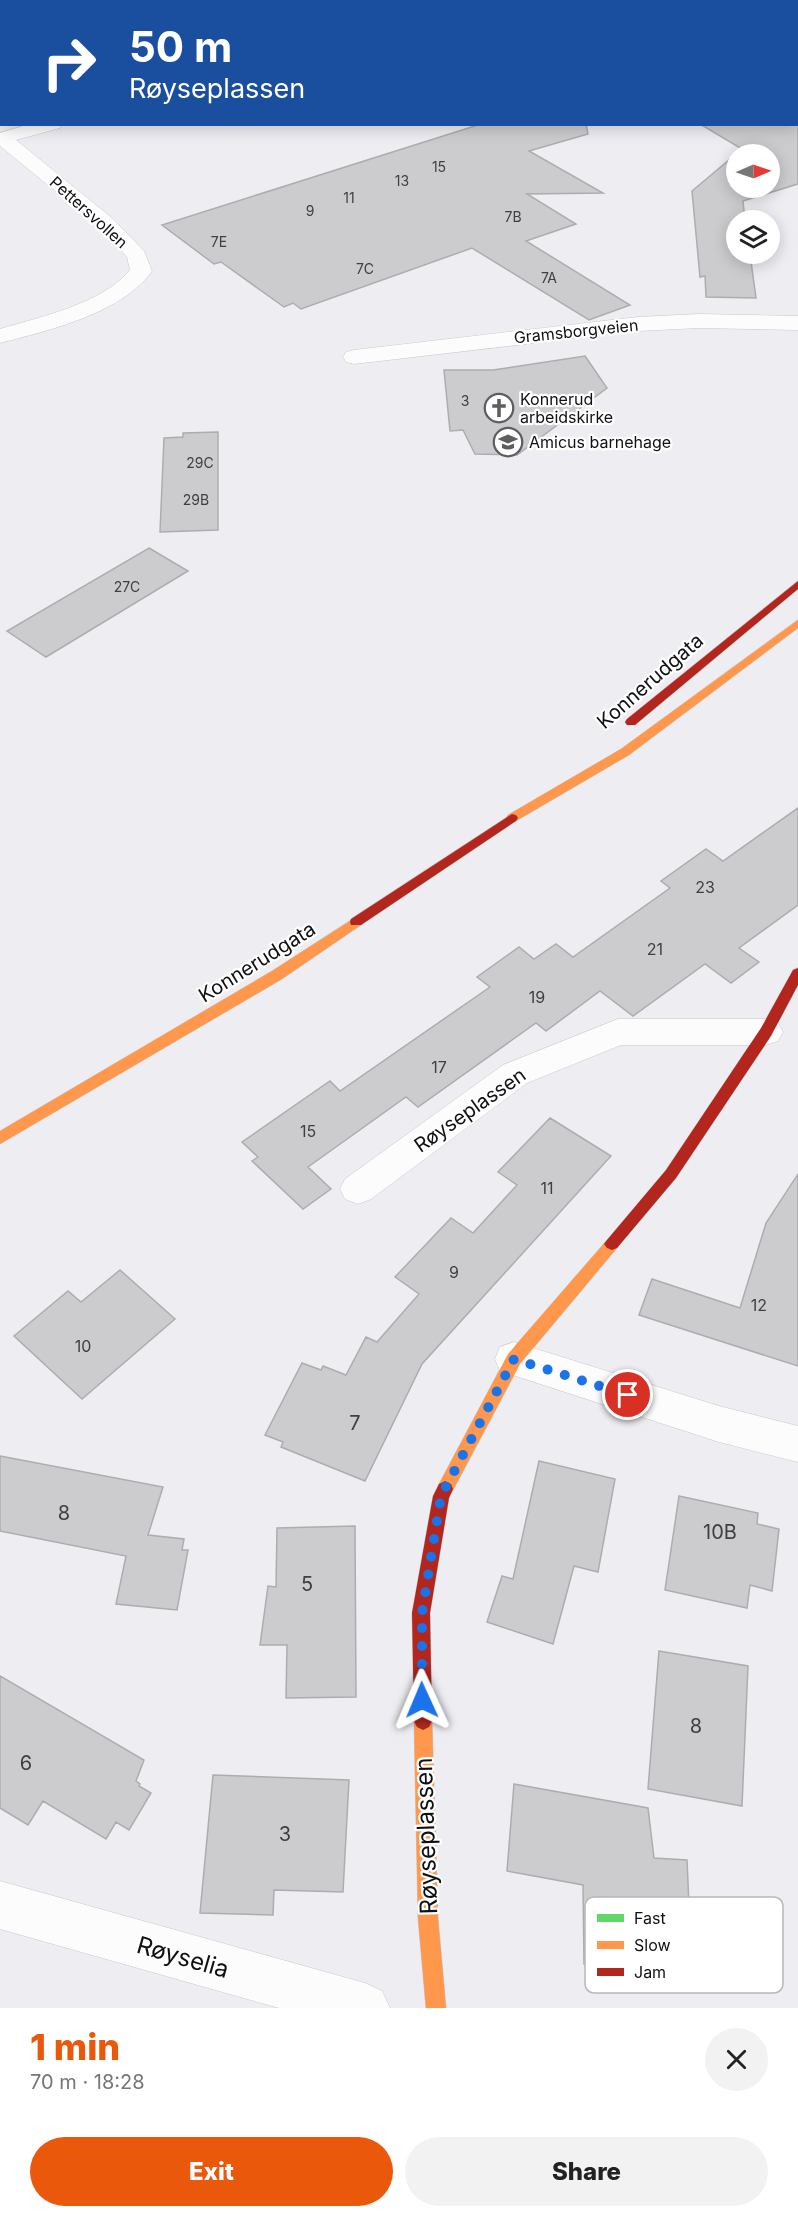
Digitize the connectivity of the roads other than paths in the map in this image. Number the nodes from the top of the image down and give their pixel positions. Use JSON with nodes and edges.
{"nodes":[{"id":1,"x":45,"y":126,"type":"edge"},
{"id":2,"x":1,"y":137,"type":"edge"},
{"id":3,"x":798,"y":323,"type":"edge"},
{"id":4,"x":0,"y":336,"type":"edge"},
{"id":5,"x":354,"y":357,"type":"dead end"},
{"id":6,"x":798,"y":584,"type":"edge"},
{"id":7,"x":798,"y":623,"type":"edge"},
{"id":8,"x":621,"y":731,"type":"dead end"},
{"id":9,"x":596,"y":752,"type":"dead end"},
{"id":10,"x":528,"y":807,"type":"junction"},
{"id":11,"x":798,"y":973,"type":"edge"},
{"id":12,"x":766,"y":1032,"type":"junction"},
{"id":13,"x":0,"y":1138,"type":"edge"},
{"id":14,"x":358,"y":1189,"type":"dead end"},
{"id":15,"x":514,"y":1359,"type":"junction"},
{"id":16,"x":798,"y":1444,"type":"edge"},
{"id":17,"x":0,"y":1905,"type":"edge"},
{"id":18,"x":365,"y":2008,"type":"edge"},
{"id":19,"x":436,"y":2008,"type":"edge"}],
"edges":[{"from":1,"to":2,"type":"street","name":"Pettersvollen"},
{"from":2,"to":4,"type":"street","name":"Pettersvollen"},
{"from":3,"to":5,"type":"street","name":"Gramsborgveien"},
{"from":6,"to":8,"type":"main road","name":"Konnerudgata"},
{"from":7,"to":10,"type":"main road","name":"Konnerudgata"},
{"from":9,"to":10,"type":"main road","name":"Konnerudgata"},
{"from":10,"to":13,"type":"main road","name":"Konnerudgata"},
{"from":11,"to":12,"type":"main road","name":"Røyseplassen"},
{"from":12,"to":14,"type":"street","name":"Røyseplassen"},
{"from":12,"to":15,"type":"main road","name":"Røyseplassen"},
{"from":15,"to":16,"type":"street"},
{"from":15,"to":19,"type":"main road","name":"Røyseplassen"},
{"from":17,"to":18,"type":"street","name":"Røyselia"}]}
